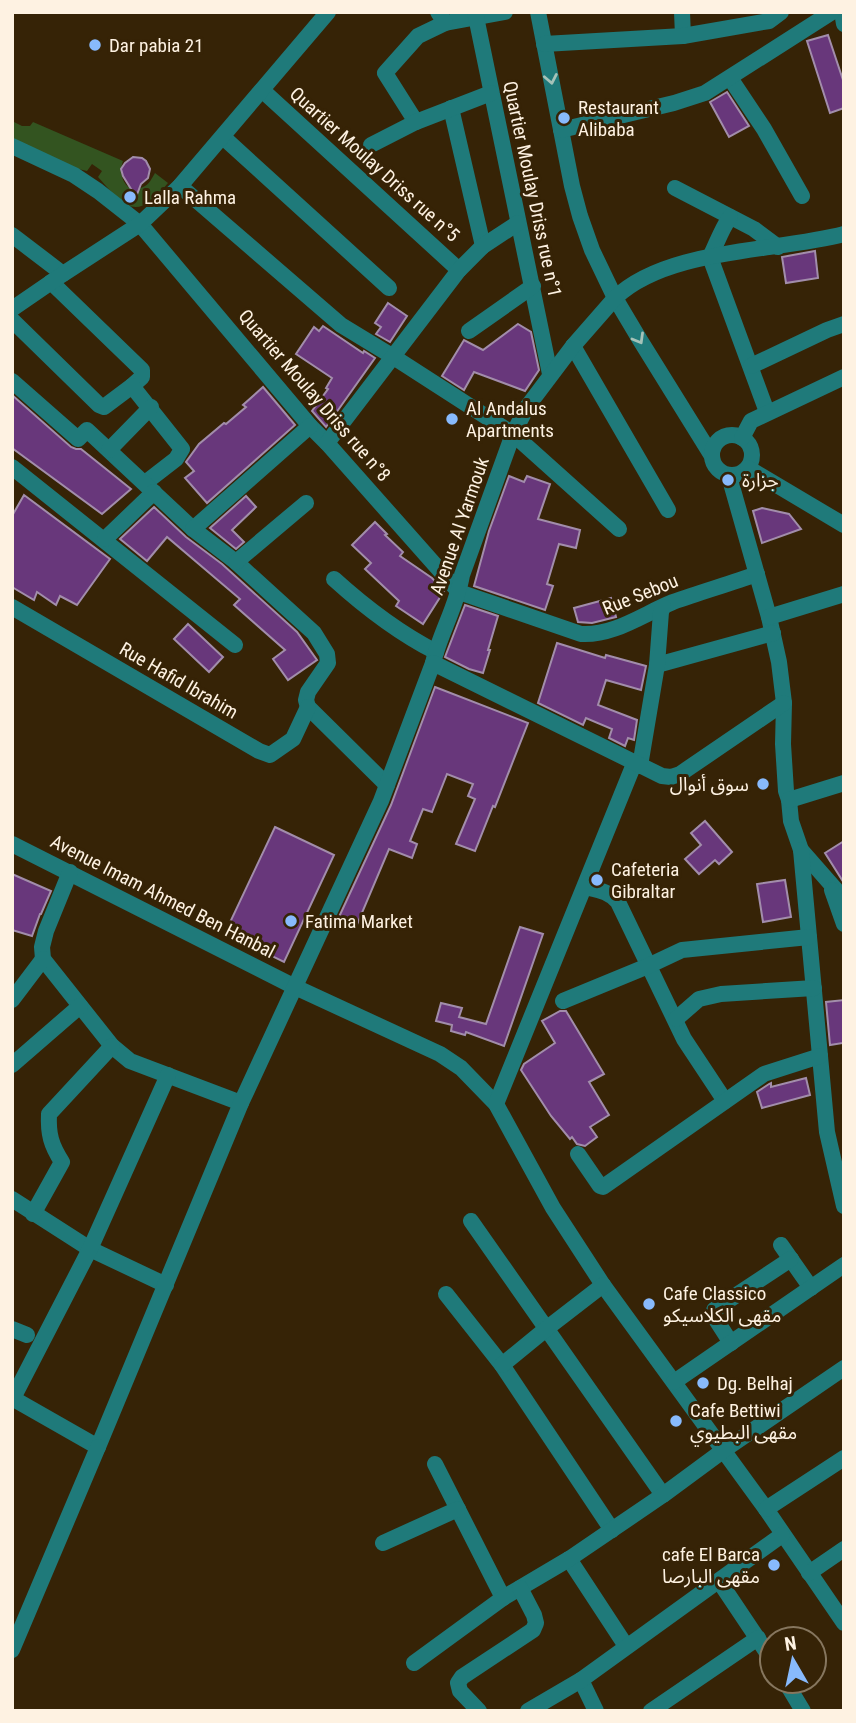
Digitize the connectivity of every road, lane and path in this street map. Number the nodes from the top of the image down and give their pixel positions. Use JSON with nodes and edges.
{"nodes":[{"id":1,"x":328,"y":12,"type":"edge"},
{"id":2,"x":505,"y":12,"type":"edge"},
{"id":3,"x":538,"y":12,"type":"edge"},
{"id":4,"x":682,"y":12,"type":"edge"},
{"id":5,"x":781,"y":12,"type":"edge"},
{"id":6,"x":842,"y":12,"type":"edge"},
{"id":7,"x":831,"y":13,"type":"edge"},
{"id":8,"x":475,"y":15,"type":"edge"},
{"id":9,"x":442,"y":18,"type":"edge"},
{"id":10,"x":844,"y":24,"type":"edge"},
{"id":11,"x":682,"y":36,"type":"junction"},
{"id":12,"x":544,"y":44,"type":"junction"},
{"id":13,"x":730,"y":78,"type":"junction"},
{"id":14,"x":262,"y":90,"type":"junction"},
{"id":15,"x":491,"y":93,"type":"junction"},
{"id":16,"x":451,"y":108,"type":"junction"},
{"id":17,"x":416,"y":122,"type":"junction"},
{"id":18,"x":561,"y":130,"type":"junction"},
{"id":19,"x":223,"y":137,"type":"junction"},
{"id":20,"x":371,"y":145,"type":"dead end"},
{"id":21,"x":12,"y":146,"type":"edge"},
{"id":22,"x":180,"y":186,"type":"junction"},
{"id":23,"x":675,"y":188,"type":"dead end"},
{"id":24,"x":802,"y":196,"type":"dead end"},
{"id":25,"x":730,"y":217,"type":"junction"},
{"id":26,"x":518,"y":223,"type":"junction"},
{"id":27,"x":140,"y":224,"type":"junction"},
{"id":28,"x":844,"y":234,"type":"edge"},
{"id":29,"x":12,"y":235,"type":"edge"},
{"id":30,"x":483,"y":246,"type":"junction"},
{"id":31,"x":778,"y":247,"type":"junction"},
{"id":32,"x":710,"y":257,"type":"junction"},
{"id":33,"x":460,"y":270,"type":"junction"},
{"id":34,"x":57,"y":278,"type":"junction"},
{"id":35,"x":533,"y":286,"type":"junction"},
{"id":36,"x":389,"y":288,"type":"dead end"},
{"id":37,"x":615,"y":298,"type":"junction"},
{"id":38,"x":12,"y":309,"type":"edge"},
{"id":39,"x":12,"y":320,"type":"edge"},
{"id":40,"x":844,"y":324,"type":"edge"},
{"id":41,"x":469,"y":331,"type":"dead end"},
{"id":42,"x":573,"y":346,"type":"junction"},
{"id":43,"x":392,"y":356,"type":"junction"},
{"id":44,"x":751,"y":366,"type":"junction"},
{"id":45,"x":550,"y":374,"type":"junction"},
{"id":46,"x":844,"y":377,"type":"edge"},
{"id":47,"x":12,"y":381,"type":"edge"},
{"id":48,"x":132,"y":386,"type":"junction"},
{"id":49,"x":151,"y":407,"type":"junction"},
{"id":50,"x":766,"y":412,"type":"junction"},
{"id":51,"x":310,"y":426,"type":"junction"},
{"id":52,"x":513,"y":434,"type":"junction"},
{"id":53,"x":743,"y":438,"type":"junction"},
{"id":54,"x":327,"y":443,"type":"junction"},
{"id":55,"x":108,"y":450,"type":"junction"},
{"id":56,"x":712,"y":456,"type":"junction"},
{"id":57,"x":12,"y":467,"type":"edge"},
{"id":58,"x":748,"y":468,"type":"junction"},
{"id":59,"x":729,"y":476,"type":"junction"},
{"id":60,"x":149,"y":488,"type":"junction"},
{"id":61,"x":306,"y":503,"type":"dead end"},
{"id":62,"x":668,"y":510,"type":"dead end"},
{"id":63,"x":844,"y":525,"type":"edge"},
{"id":64,"x":193,"y":529,"type":"junction"},
{"id":65,"x":619,"y":529,"type":"dead end"},
{"id":66,"x":105,"y":540,"type":"junction"},
{"id":67,"x":236,"y":562,"type":"junction"},
{"id":68,"x":757,"y":574,"type":"junction"},
{"id":69,"x":334,"y":579,"type":"dead end"},
{"id":70,"x":459,"y":592,"type":"junction"},
{"id":71,"x":844,"y":594,"type":"edge"},
{"id":72,"x":12,"y":607,"type":"edge"},
{"id":73,"x":663,"y":607,"type":"junction"},
{"id":74,"x":771,"y":625,"type":"junction"},
{"id":75,"x":235,"y":645,"type":"dead end"},
{"id":76,"x":435,"y":657,"type":"junction"},
{"id":77,"x":657,"y":665,"type":"junction"},
{"id":78,"x":784,"y":703,"type":"junction"},
{"id":79,"x":309,"y":707,"type":"junction"},
{"id":80,"x":637,"y":765,"type":"junction"},
{"id":81,"x":844,"y":783,"type":"edge"},
{"id":82,"x":387,"y":785,"type":"junction"},
{"id":83,"x":789,"y":800,"type":"junction"},
{"id":84,"x":12,"y":844,"type":"edge"},
{"id":85,"x":801,"y":850,"type":"junction"},
{"id":86,"x":70,"y":872,"type":"junction"},
{"id":87,"x":829,"y":882,"type":"junction"},
{"id":88,"x":585,"y":887,"type":"junction"},
{"id":89,"x":844,"y":899,"type":"edge"},
{"id":90,"x":844,"y":924,"type":"edge"},
{"id":91,"x":809,"y":937,"type":"junction"},
{"id":92,"x":44,"y":959,"type":"junction"},
{"id":93,"x":648,"y":967,"type":"junction"},
{"id":94,"x":295,"y":986,"type":"junction"},
{"id":95,"x":814,"y":988,"type":"junction"},
{"id":96,"x":12,"y":1000,"type":"edge"},
{"id":97,"x":563,"y":1001,"type":"dead end"},
{"id":98,"x":80,"y":1006,"type":"junction"},
{"id":99,"x":676,"y":1019,"type":"junction"},
{"id":100,"x":112,"y":1046,"type":"junction"},
{"id":101,"x":820,"y":1056,"type":"junction"},
{"id":102,"x":12,"y":1065,"type":"edge"},
{"id":103,"x":168,"y":1075,"type":"junction"},
{"id":104,"x":725,"y":1101,"type":"junction"},
{"id":105,"x":241,"y":1102,"type":"junction"},
{"id":106,"x":496,"y":1104,"type":"junction"},
{"id":107,"x":578,"y":1154,"type":"dead end"},
{"id":108,"x":12,"y":1199,"type":"edge"},
{"id":109,"x":844,"y":1206,"type":"edge"},
{"id":110,"x":33,"y":1214,"type":"junction"},
{"id":111,"x":471,"y":1220,"type":"dead end"},
{"id":112,"x":781,"y":1245,"type":"dead end"},
{"id":113,"x":90,"y":1249,"type":"junction"},
{"id":114,"x":791,"y":1259,"type":"junction"},
{"id":115,"x":844,"y":1265,"type":"edge"},
{"id":116,"x":166,"y":1285,"type":"junction"},
{"id":117,"x":603,"y":1285,"type":"junction"},
{"id":118,"x":811,"y":1288,"type":"junction"},
{"id":119,"x":446,"y":1294,"type":"dead end"},
{"id":120,"x":546,"y":1329,"type":"junction"},
{"id":121,"x":731,"y":1343,"type":"junction"},
{"id":122,"x":502,"y":1366,"type":"junction"},
{"id":123,"x":844,"y":1368,"type":"edge"},
{"id":124,"x":674,"y":1382,"type":"junction"},
{"id":125,"x":13,"y":1399,"type":"edge"},
{"id":126,"x":98,"y":1447,"type":"junction"},
{"id":127,"x":724,"y":1450,"type":"junction"},
{"id":128,"x":844,"y":1458,"type":"edge"},
{"id":129,"x":435,"y":1464,"type":"dead end"},
{"id":130,"x":663,"y":1495,"type":"junction"},
{"id":131,"x":458,"y":1509,"type":"junction"},
{"id":132,"x":766,"y":1509,"type":"junction"},
{"id":133,"x":612,"y":1530,"type":"junction"},
{"id":134,"x":782,"y":1535,"type":"junction"},
{"id":135,"x":383,"y":1543,"type":"dead end"},
{"id":136,"x":844,"y":1549,"type":"edge"},
{"id":137,"x":569,"y":1559,"type":"junction"},
{"id":138,"x":809,"y":1573,"type":"junction"},
{"id":139,"x":719,"y":1581,"type":"junction"},
{"id":140,"x":520,"y":1588,"type":"junction"},
{"id":141,"x":503,"y":1598,"type":"junction"},
{"id":142,"x":844,"y":1623,"type":"edge"},
{"id":143,"x":758,"y":1638,"type":"joint"},
{"id":144,"x":626,"y":1646,"type":"junction"},
{"id":145,"x":12,"y":1650,"type":"edge"},
{"id":146,"x":414,"y":1663,"type":"dead end"},
{"id":147,"x":581,"y":1680,"type":"junction"},
{"id":148,"x":793,"y":1695,"type":"edge"},
{"id":149,"x":479,"y":1711,"type":"edge"},
{"id":150,"x":528,"y":1711,"type":"edge"},
{"id":151,"x":596,"y":1711,"type":"edge"},
{"id":152,"x":651,"y":1711,"type":"edge"},
{"id":153,"x":803,"y":1711,"type":"edge"}],
"edges":[{"from":1,"to":14,"type":"street"},
{"from":2,"to":8,"type":"street"},
{"from":3,"to":12,"type":"street"},
{"from":4,"to":11,"type":"street"},
{"from":5,"to":11,"type":"street"},
{"from":6,"to":10,"type":"street"},
{"from":7,"to":13,"type":"street"},
{"from":8,"to":9,"type":"street"},
{"from":8,"to":15,"type":"street","name":"Quartier Moulay Driss rue n°1"},
{"from":9,"to":17,"type":"street"},
{"from":11,"to":12,"type":"street"},
{"from":12,"to":18,"type":"street","one_way":true},
{"from":13,"to":18,"type":"street"},
{"from":13,"to":24,"type":"street"},
{"from":14,"to":19,"type":"street"},
{"from":14,"to":33,"type":"street","name":"Quartier Moulay Driss rue n°5"},
{"from":15,"to":16,"type":"street"},
{"from":15,"to":26,"type":"street","name":"Quartier Moulay Driss rue n°1"},
{"from":16,"to":17,"type":"street"},
{"from":16,"to":30,"type":"street"},
{"from":17,"to":20,"type":"street"},
{"from":18,"to":37,"type":"street"},
{"from":19,"to":22,"type":"street"},
{"from":19,"to":36,"type":"street"},
{"from":21,"to":27,"type":"street","name":"Quartier Moulay Driss rue n°8"},
{"from":22,"to":27,"type":"street"},
{"from":22,"to":43,"type":"street"},
{"from":23,"to":25,"type":"street"},
{"from":25,"to":31,"type":"street"},
{"from":25,"to":32,"type":"street"},
{"from":26,"to":30,"type":"street"},
{"from":26,"to":35,"type":"street","name":"Quartier Moulay Driss rue n°1"},
{"from":27,"to":34,"type":"street"},
{"from":27,"to":51,"type":"street","name":"Quartier Moulay Driss rue n°8"},
{"from":28,"to":31,"type":"street","name":"Avenue Al Yarmouk"},
{"from":29,"to":34,"type":"street"},
{"from":30,"to":33,"type":"street"},
{"from":31,"to":32,"type":"street","name":"Avenue Al Yarmouk"},
{"from":32,"to":37,"type":"street","name":"Avenue Al Yarmouk"},
{"from":32,"to":44,"type":"street"},
{"from":33,"to":43,"type":"street"},
{"from":34,"to":38,"type":"street"},
{"from":34,"to":48,"type":"street"},
{"from":35,"to":41,"type":"street"},
{"from":35,"to":45,"type":"street","name":"Quartier Moulay Driss rue n°1"},
{"from":37,"to":42,"type":"street","name":"Avenue Al Yarmouk"},
{"from":37,"to":56,"type":"street","one_way":true},
{"from":39,"to":48,"type":"street"},
{"from":40,"to":44,"type":"street"},
{"from":42,"to":45,"type":"street","name":"Avenue Al Yarmouk"},
{"from":42,"to":62,"type":"street"},
{"from":43,"to":52,"type":"street"},
{"from":43,"to":54,"type":"street"},
{"from":44,"to":50,"type":"street"},
{"from":45,"to":52,"type":"street","name":"Avenue Al Yarmouk"},
{"from":46,"to":50,"type":"street"},
{"from":47,"to":55,"type":"street"},
{"from":48,"to":49,"type":"street"},
{"from":49,"to":55,"type":"street"},
{"from":49,"to":60,"type":"street"},
{"from":50,"to":53,"type":"street"},
{"from":51,"to":54,"type":"street","name":"Quartier Moulay Driss rue n°8"},
{"from":51,"to":64,"type":"street"},
{"from":52,"to":65,"type":"street"},
{"from":52,"to":70,"type":"street","name":"Avenue Al Yarmouk"},
{"from":53,"to":56,"type":"street"},
{"from":53,"to":58,"type":"street"},
{"from":54,"to":70,"type":"street","name":"Quartier Moulay Driss rue n°8"},
{"from":55,"to":60,"type":"street"},
{"from":56,"to":59,"type":"street"},
{"from":57,"to":66,"type":"street"},
{"from":58,"to":59,"type":"street"},
{"from":58,"to":63,"type":"street"},
{"from":59,"to":68,"type":"street"},
{"from":60,"to":64,"type":"street"},
{"from":60,"to":66,"type":"street"},
{"from":61,"to":67,"type":"street"},
{"from":64,"to":67,"type":"street"},
{"from":66,"to":75,"type":"street"},
{"from":67,"to":79,"type":"street"},
{"from":68,"to":73,"type":"street","name":"Rue Sebou"},
{"from":68,"to":74,"type":"street"},
{"from":69,"to":76,"type":"street"},
{"from":70,"to":73,"type":"street","name":"Rue Sebou"},
{"from":70,"to":76,"type":"street","name":"Avenue Al Yarmouk"},
{"from":71,"to":74,"type":"street"},
{"from":72,"to":79,"type":"street","name":"Rue Hafid Ibrahim"},
{"from":73,"to":77,"type":"street"},
{"from":74,"to":77,"type":"street"},
{"from":74,"to":78,"type":"street"},
{"from":76,"to":80,"type":"street"},
{"from":76,"to":82,"type":"street","name":"Avenue Al Yarmouk"},
{"from":77,"to":80,"type":"street"},
{"from":78,"to":80,"type":"street"},
{"from":78,"to":83,"type":"street"},
{"from":79,"to":82,"type":"street"},
{"from":80,"to":88,"type":"street"},
{"from":81,"to":83,"type":"street"},
{"from":82,"to":94,"type":"street","name":"Avenue Al Yarmouk"},
{"from":83,"to":85,"type":"street"},
{"from":84,"to":86,"type":"street","name":"Avenue Imam Ahmed Ben Hanbal"},
{"from":85,"to":87,"type":"street"},
{"from":85,"to":91,"type":"street"},
{"from":86,"to":92,"type":"street"},
{"from":86,"to":94,"type":"street","name":"Avenue Imam Ahmed Ben Hanbal"},
{"from":87,"to":89,"type":"street"},
{"from":87,"to":90,"type":"street"},
{"from":88,"to":93,"type":"street"},
{"from":88,"to":106,"type":"street"},
{"from":91,"to":93,"type":"street"},
{"from":91,"to":95,"type":"street"},
{"from":92,"to":96,"type":"street"},
{"from":92,"to":98,"type":"street"},
{"from":93,"to":97,"type":"street"},
{"from":93,"to":99,"type":"street"},
{"from":94,"to":105,"type":"street","name":"Avenue Al Yarmouk"},
{"from":94,"to":106,"type":"street","name":"Avenue Imam Ahmed Ben Hanbal"},
{"from":95,"to":99,"type":"street"},
{"from":95,"to":101,"type":"street"},
{"from":98,"to":100,"type":"street"},
{"from":98,"to":102,"type":"street"},
{"from":99,"to":104,"type":"street"},
{"from":100,"to":103,"type":"street"},
{"from":100,"to":110,"type":"street"},
{"from":101,"to":104,"type":"street"},
{"from":101,"to":109,"type":"street"},
{"from":103,"to":105,"type":"street"},
{"from":103,"to":113,"type":"street"},
{"from":104,"to":107,"type":"street"},
{"from":105,"to":116,"type":"street","name":"Avenue Al Yarmouk"},
{"from":106,"to":117,"type":"street","name":"Avenue Imam Ahmed Ben Hanbal"},
{"from":108,"to":110,"type":"street"},
{"from":110,"to":113,"type":"street"},
{"from":111,"to":120,"type":"street"},
{"from":112,"to":114,"type":"street"},
{"from":113,"to":116,"type":"street"},
{"from":113,"to":125,"type":"street"},
{"from":114,"to":118,"type":"street"},
{"from":114,"to":121,"type":"street"},
{"from":115,"to":118,"type":"street"},
{"from":116,"to":126,"type":"street","name":"Avenue Al Yarmouk"},
{"from":117,"to":120,"type":"street"},
{"from":117,"to":124,"type":"street","name":"Avenue Imam Ahmed Ben Hanbal"},
{"from":118,"to":121,"type":"street"},
{"from":119,"to":122,"type":"street"},
{"from":120,"to":122,"type":"street"},
{"from":120,"to":130,"type":"street"},
{"from":121,"to":124,"type":"street"},
{"from":122,"to":133,"type":"street"},
{"from":123,"to":127,"type":"street"},
{"from":124,"to":127,"type":"street","name":"Avenue Imam Ahmed Ben Hanbal"},
{"from":125,"to":126,"type":"street"},
{"from":126,"to":145,"type":"street","name":"Avenue Al Yarmouk"},
{"from":127,"to":130,"type":"street"},
{"from":127,"to":132,"type":"street","name":"Avenue Imam Ahmed Ben Hanbal"},
{"from":128,"to":132,"type":"street"},
{"from":129,"to":131,"type":"street"},
{"from":130,"to":133,"type":"street"},
{"from":131,"to":135,"type":"street"},
{"from":131,"to":141,"type":"street"},
{"from":132,"to":134,"type":"street","name":"Avenue Imam Ahmed Ben Hanbal"},
{"from":133,"to":137,"type":"street"},
{"from":134,"to":138,"type":"street","name":"Avenue Imam Ahmed Ben Hanbal"},
{"from":134,"to":139,"type":"street"},
{"from":136,"to":138,"type":"street"},
{"from":137,"to":140,"type":"street"},
{"from":137,"to":144,"type":"street"},
{"from":138,"to":142,"type":"street","name":"Avenue Imam Ahmed Ben Hanbal"},
{"from":139,"to":143,"type":"street"},
{"from":139,"to":144,"type":"street"},
{"from":140,"to":141,"type":"street"},
{"from":140,"to":149,"type":"street"},
{"from":141,"to":146,"type":"street"},
{"from":143,"to":152,"type":"street"},
{"from":144,"to":147,"type":"street"},
{"from":147,"to":150,"type":"street"},
{"from":147,"to":151,"type":"street"},
{"from":148,"to":153,"type":"street"}]}
